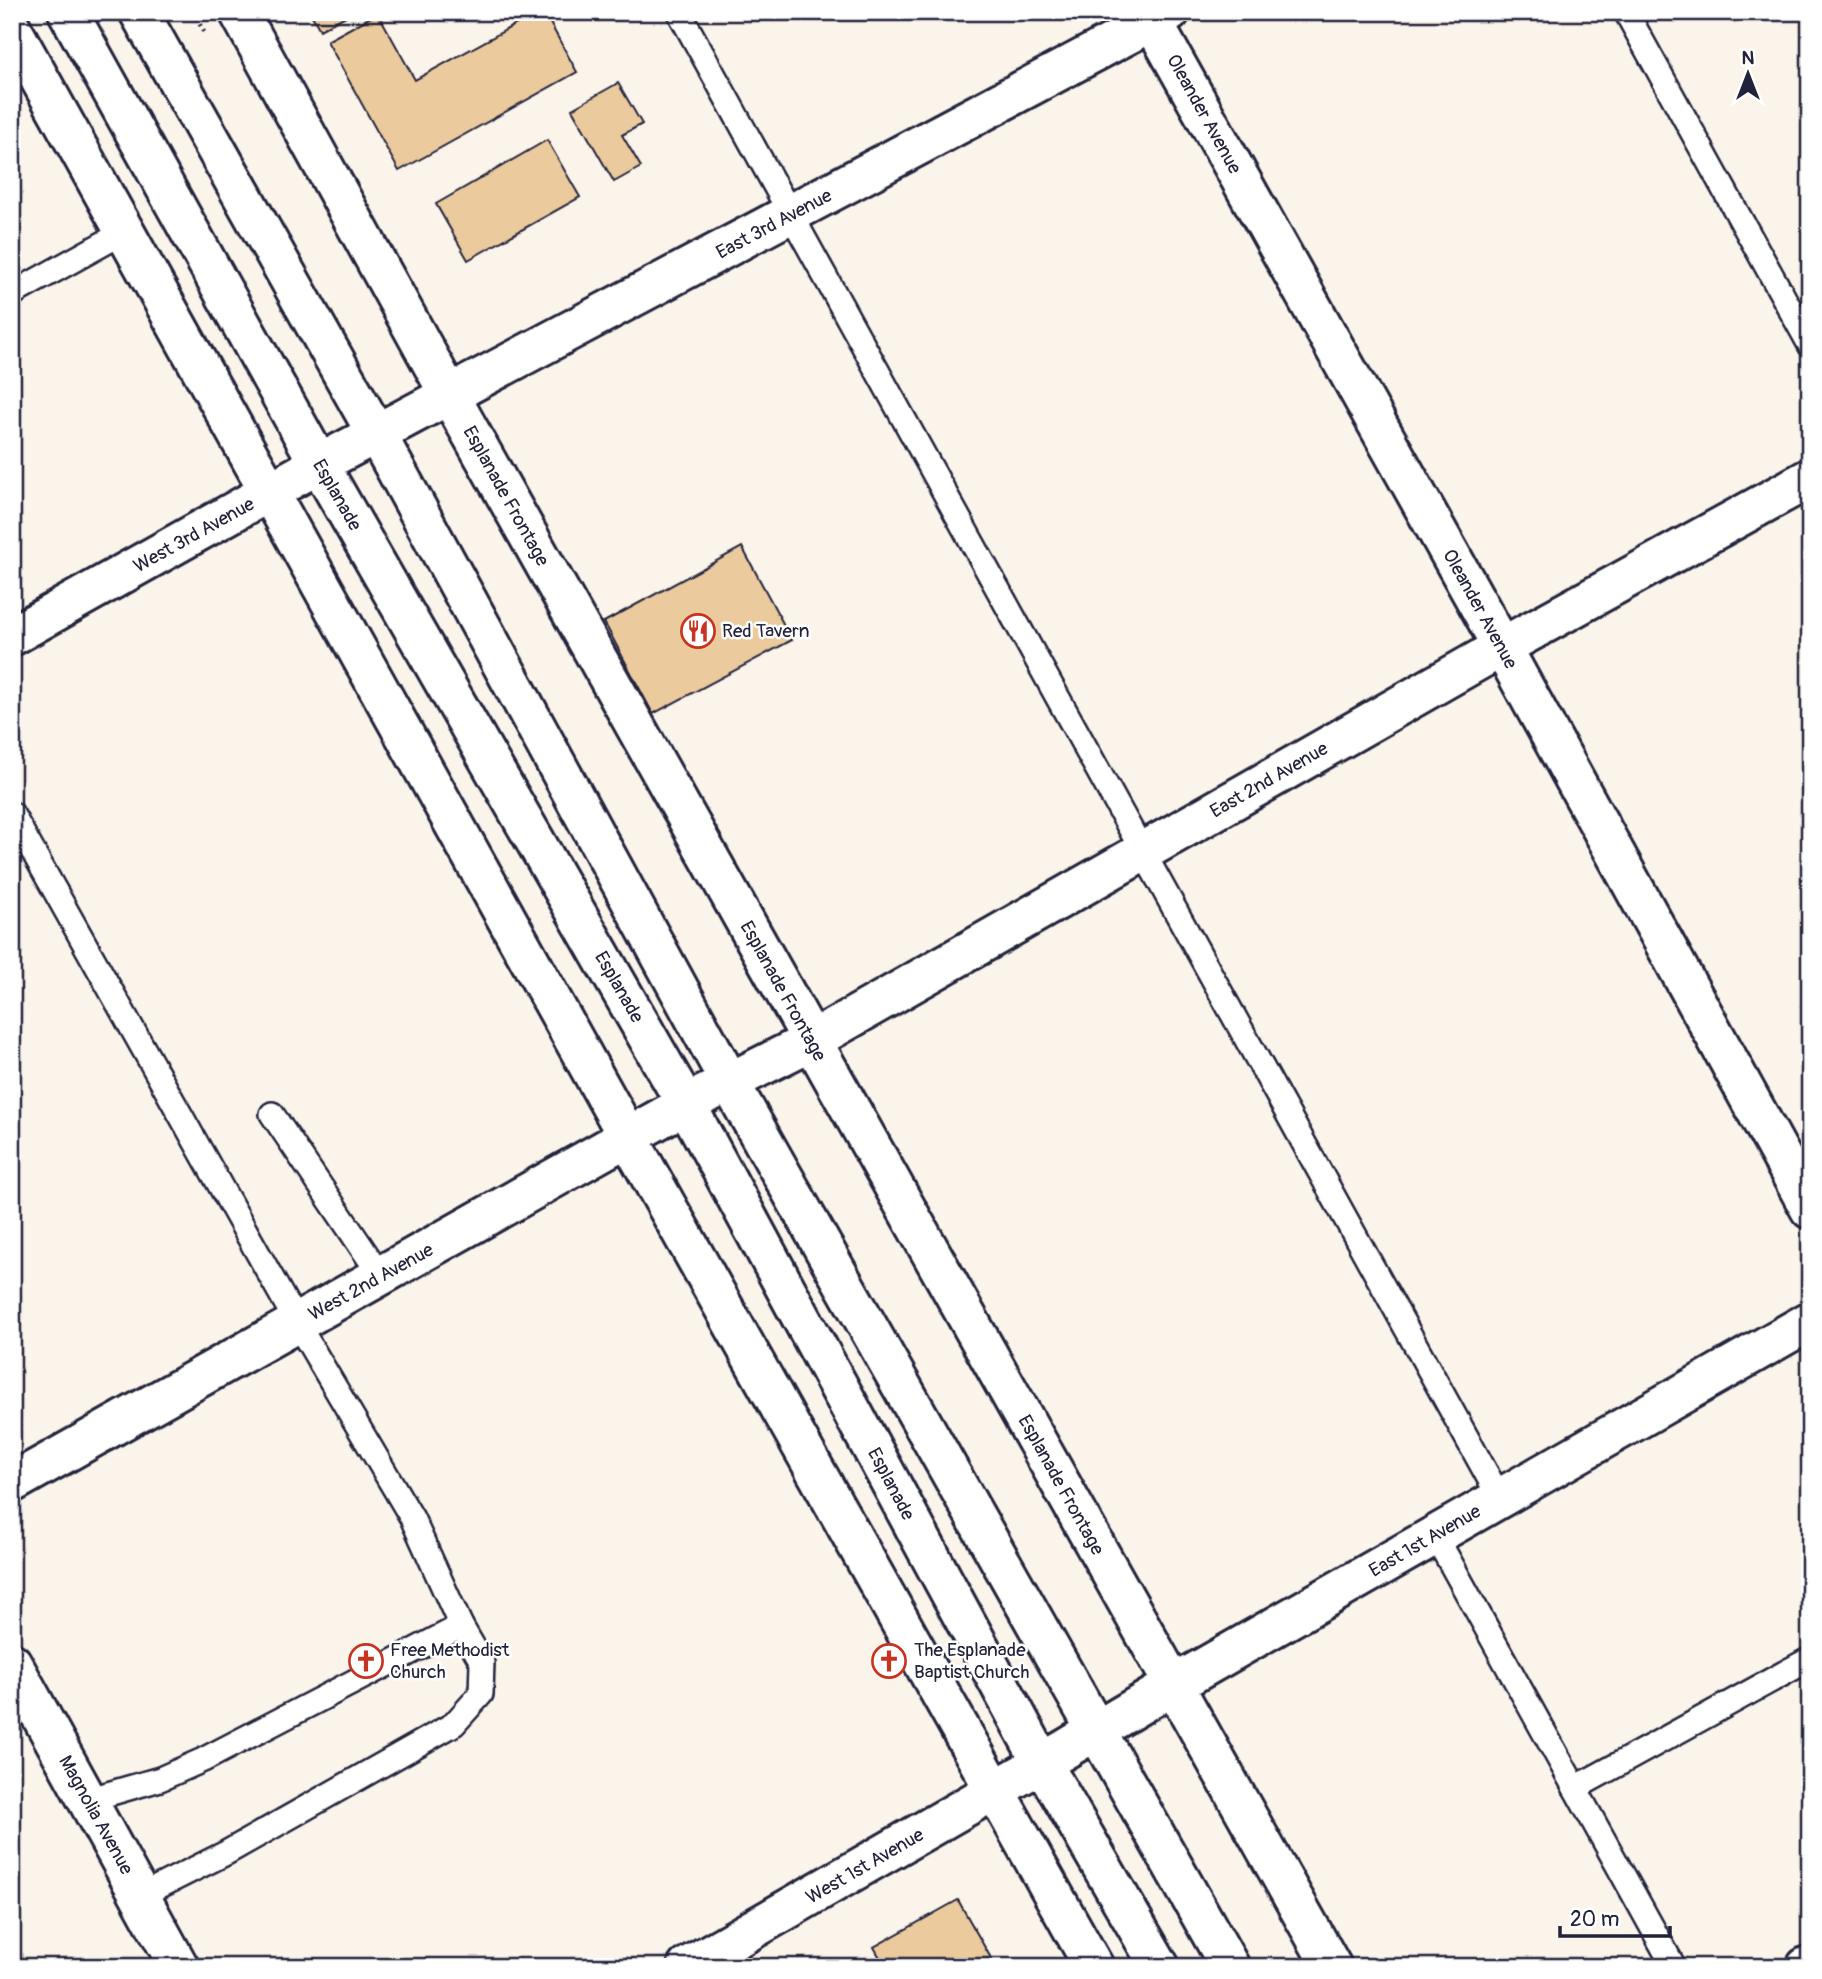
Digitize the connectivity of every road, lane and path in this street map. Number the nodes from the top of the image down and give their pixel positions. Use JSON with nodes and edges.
{"nodes":[{"id":1,"x":68,"y":12,"type":"edge"},
{"id":2,"x":139,"y":12,"type":"edge"},
{"id":3,"x":239,"y":12,"type":"edge"},
{"id":4,"x":679,"y":12,"type":"edge"},
{"id":5,"x":1626,"y":12,"type":"edge"},
{"id":6,"x":1156,"y":15,"type":"edge"},
{"id":7,"x":12,"y":29,"type":"edge"},
{"id":8,"x":791,"y":215,"type":"junction"},
{"id":9,"x":126,"y":231,"type":"junction"},
{"id":10,"x":12,"y":295,"type":"edge"},
{"id":11,"x":1810,"y":345,"type":"edge"},
{"id":12,"x":450,"y":396,"type":"junction"},
{"id":13,"x":377,"y":435,"type":"junction"},
{"id":14,"x":319,"y":464,"type":"junction"},
{"id":15,"x":1810,"y":478,"type":"edge"},
{"id":16,"x":272,"y":492,"type":"junction"},
{"id":17,"x":12,"y":636,"type":"edge"},
{"id":18,"x":1502,"y":647,"type":"junction"},
{"id":19,"x":12,"y":814,"type":"edge"},
{"id":20,"x":1142,"y":852,"type":"junction"},
{"id":21,"x":811,"y":1041,"type":"junction"},
{"id":22,"x":729,"y":1081,"type":"junction"},
{"id":23,"x":686,"y":1104,"type":"junction"},
{"id":24,"x":272,"y":1114,"type":"dead end"},
{"id":25,"x":628,"y":1137,"type":"junction"},
{"id":26,"x":1810,"y":1209,"type":"edge"},
{"id":27,"x":381,"y":1276,"type":"junction"},
{"id":28,"x":1810,"y":1321,"type":"edge"},
{"id":29,"x":297,"y":1323,"type":"junction"},
{"id":30,"x":12,"y":1483,"type":"edge"},
{"id":31,"x":1500,"y":1498,"type":"junction"},
{"id":32,"x":1434,"y":1535,"type":"junction"},
{"id":33,"x":461,"y":1626,"type":"junction"},
{"id":34,"x":1810,"y":1659,"type":"edge"},
{"id":35,"x":12,"y":1663,"type":"edge"},
{"id":36,"x":1173,"y":1685,"type":"junction"},
{"id":37,"x":1096,"y":1730,"type":"junction"},
{"id":38,"x":1042,"y":1763,"type":"junction"},
{"id":39,"x":1575,"y":1788,"type":"junction"},
{"id":40,"x":996,"y":1792,"type":"junction"},
{"id":41,"x":87,"y":1800,"type":"junction"},
{"id":42,"x":140,"y":1896,"type":"junction"},
{"id":43,"x":179,"y":1967,"type":"edge"},
{"id":44,"x":687,"y":1967,"type":"edge"},
{"id":45,"x":1094,"y":1967,"type":"edge"},
{"id":46,"x":1160,"y":1967,"type":"edge"},
{"id":47,"x":1230,"y":1967,"type":"edge"},
{"id":48,"x":1332,"y":1967,"type":"edge"},
{"id":49,"x":1674,"y":1967,"type":"edge"}],
"edges":[{"from":1,"to":14,"type":"street","name":"Esplanade"},
{"from":2,"to":13,"type":"street"},
{"from":3,"to":12,"type":"street","name":"Esplanade Frontage"},
{"from":4,"to":8,"type":"lane"},
{"from":5,"to":11,"type":"lane"},
{"from":6,"to":8,"type":"street","name":"East 3rd Avenue"},
{"from":6,"to":18,"type":"street","name":"Oleander Avenue"},
{"from":7,"to":9,"type":"street"},
{"from":8,"to":12,"type":"street","name":"East 3rd Avenue"},
{"from":8,"to":20,"type":"lane"},
{"from":9,"to":10,"type":"lane"},
{"from":9,"to":16,"type":"street"},
{"from":12,"to":13,"type":"street","name":"East 3rd Avenue"},
{"from":12,"to":21,"type":"street","name":"Esplanade Frontage"},
{"from":13,"to":14,"type":"street","name":"West 3rd Avenue"},
{"from":13,"to":22,"type":"street"},
{"from":14,"to":16,"type":"street","name":"West 3rd Avenue"},
{"from":14,"to":23,"type":"street","name":"Esplanade"},
{"from":15,"to":18,"type":"street","name":"East 2nd Avenue"},
{"from":16,"to":17,"type":"street","name":"West 3rd Avenue"},
{"from":16,"to":25,"type":"street"},
{"from":18,"to":20,"type":"street","name":"East 2nd Avenue"},
{"from":18,"to":26,"type":"street","name":"Oleander Avenue"},
{"from":19,"to":29,"type":"lane"},
{"from":20,"to":21,"type":"street","name":"East 2nd Avenue"},
{"from":20,"to":31,"type":"lane"},
{"from":21,"to":22,"type":"street","name":"East 2nd Avenue"},
{"from":21,"to":36,"type":"street","name":"Esplanade Frontage"},
{"from":22,"to":23,"type":"street","name":"West 2nd Avenue"},
{"from":22,"to":37,"type":"street"},
{"from":23,"to":25,"type":"street","name":"West 2nd Avenue"},
{"from":23,"to":38,"type":"street","name":"Esplanade"},
{"from":24,"to":27,"type":"lane"},
{"from":25,"to":27,"type":"street","name":"West 2nd Avenue"},
{"from":25,"to":40,"type":"street"},
{"from":27,"to":29,"type":"street","name":"West 2nd Avenue"},
{"from":28,"to":31,"type":"street","name":"East 1st Avenue"},
{"from":29,"to":30,"type":"street","name":"West 2nd Avenue"},
{"from":29,"to":33,"type":"lane"},
{"from":31,"to":32,"type":"street","name":"East 1st Avenue"},
{"from":32,"to":36,"type":"street","name":"East 1st Avenue"},
{"from":32,"to":39,"type":"lane"},
{"from":33,"to":41,"type":"lane"},
{"from":33,"to":42,"type":"lane"},
{"from":34,"to":39,"type":"lane"},
{"from":35,"to":41,"type":"street","name":"Magnolia Avenue"},
{"from":36,"to":37,"type":"street","name":"East 1st Avenue"},
{"from":36,"to":48,"type":"street","name":"Esplanade Frontage"},
{"from":37,"to":38,"type":"street","name":"East 1st Avenue"},
{"from":37,"to":47,"type":"street"},
{"from":38,"to":40,"type":"street","name":"West 1st Avenue"},
{"from":38,"to":46,"type":"street","name":"Esplanade"},
{"from":39,"to":49,"type":"lane"},
{"from":40,"to":44,"type":"street","name":"West 1st Avenue"},
{"from":40,"to":45,"type":"street"},
{"from":41,"to":42,"type":"street","name":"Magnolia Avenue"},
{"from":42,"to":43,"type":"street","name":"Magnolia Avenue"}]}
